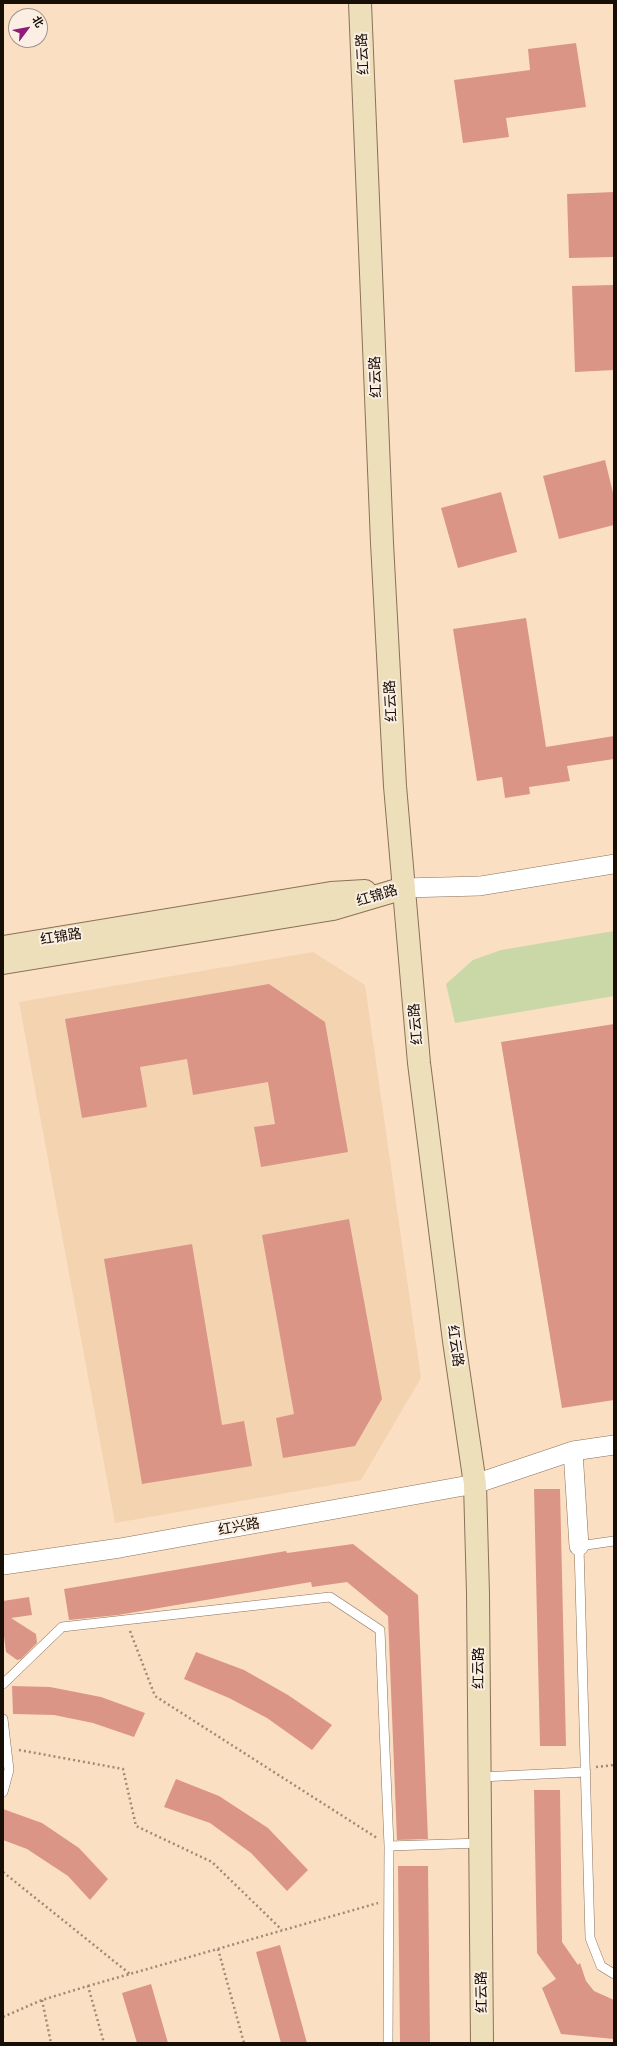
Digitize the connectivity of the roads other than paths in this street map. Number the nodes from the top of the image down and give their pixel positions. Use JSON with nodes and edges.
{"nodes":[{"id":1,"x":360,"y":3,"type":"edge"},
{"id":2,"x":614,"y":864,"type":"edge"},
{"id":3,"x":404,"y":888,"type":"junction"},
{"id":4,"x":3,"y":947,"type":"edge"},
{"id":5,"x":3,"y":963,"type":"edge"},
{"id":6,"x":614,"y":1445,"type":"edge"},
{"id":7,"x":573,"y":1451,"type":"junction"},
{"id":8,"x":475,"y":1484,"type":"junction"},
{"id":9,"x":614,"y":1541,"type":"edge"},
{"id":10,"x":579,"y":1546,"type":"junction"},
{"id":11,"x":3,"y":1565,"type":"edge"},
{"id":12,"x":3,"y":1684,"type":"edge"},
{"id":13,"x":3,"y":1719,"type":"edge"},
{"id":14,"x":586,"y":1771,"type":"junction"},
{"id":15,"x":480,"y":1777,"type":"junction"},
{"id":16,"x":3,"y":1792,"type":"edge"},
{"id":17,"x":481,"y":1843,"type":"junction"},
{"id":18,"x":389,"y":1846,"type":"junction"},
{"id":19,"x":614,"y":1974,"type":"edge"},
{"id":20,"x":388,"y":2043,"type":"edge"},
{"id":21,"x":482,"y":2043,"type":"edge"}],
"edges":[{"from":1,"to":3,"type":"street","name":"红云路"},
{"from":2,"to":3,"type":"street"},
{"from":3,"to":4,"type":"street","name":"红锦路"},
{"from":3,"to":5,"type":"street","name":"红锦路"},
{"from":3,"to":8,"type":"street","name":"红云路"},
{"from":6,"to":7,"type":"street","name":"红兴路"},
{"from":7,"to":8,"type":"street","name":"红兴路"},
{"from":7,"to":10,"type":"street"},
{"from":8,"to":11,"type":"street","name":"红兴路"},
{"from":8,"to":15,"type":"street","name":"红云路"},
{"from":9,"to":10,"type":"lane"},
{"from":10,"to":14,"type":"lane"},
{"from":12,"to":18,"type":"lane"},
{"from":13,"to":16,"type":"lane"},
{"from":14,"to":15,"type":"lane"},
{"from":14,"to":19,"type":"lane"},
{"from":15,"to":17,"type":"street","name":"红云路"},
{"from":17,"to":18,"type":"lane"},
{"from":17,"to":21,"type":"street","name":"红云路"},
{"from":18,"to":20,"type":"lane"}]}
